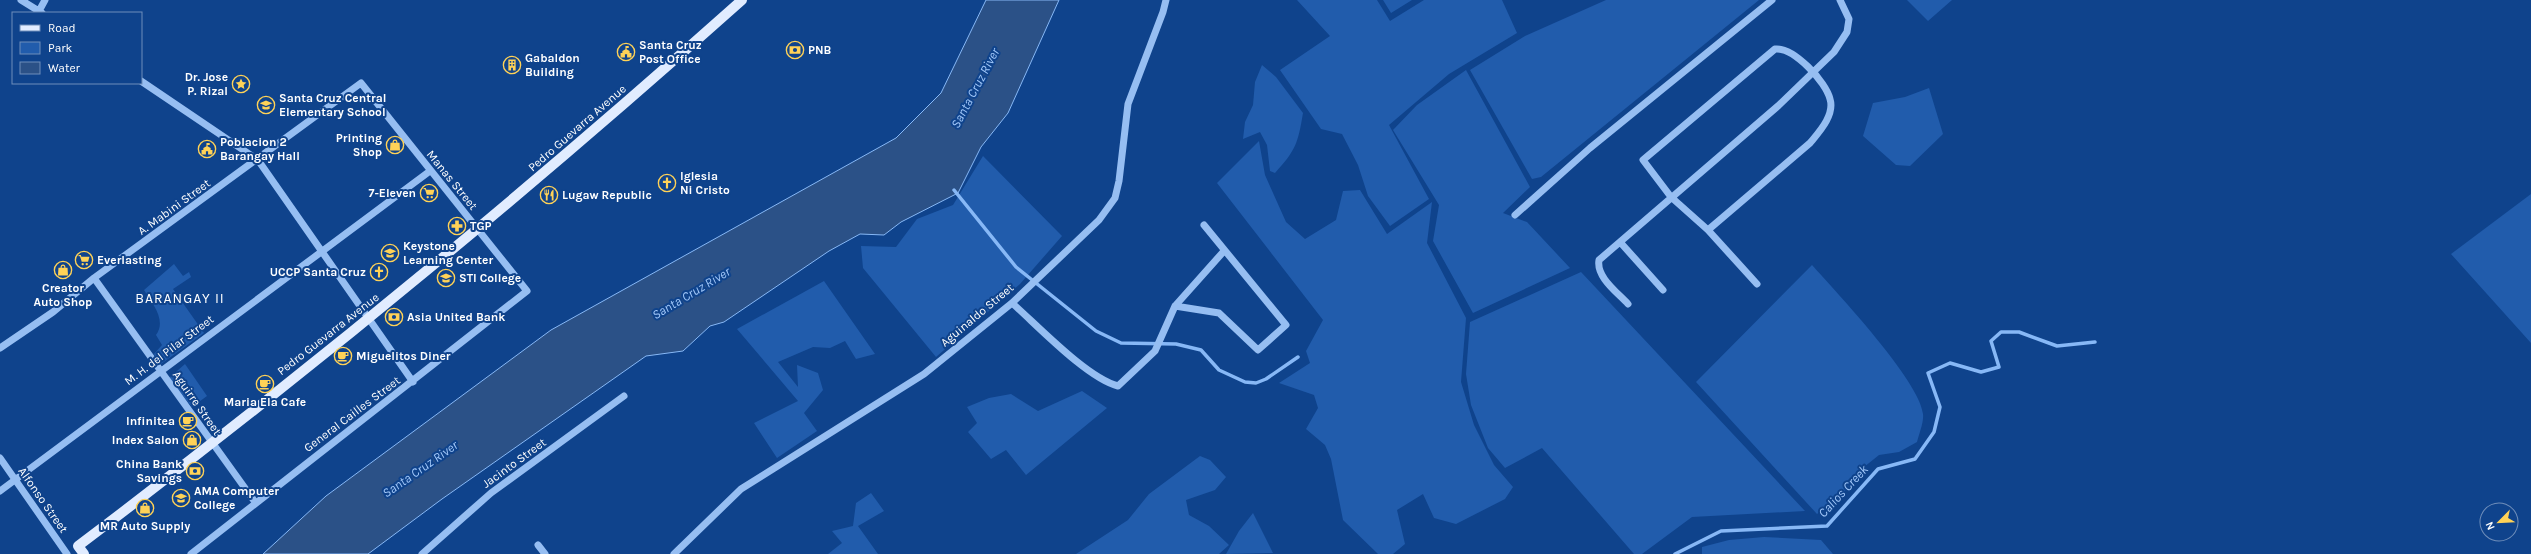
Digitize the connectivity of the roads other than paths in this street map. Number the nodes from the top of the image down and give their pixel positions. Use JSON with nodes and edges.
{"nodes":[{"id":1,"x":21,"y":0,"type":"edge"},
{"id":2,"x":45,"y":0,"type":"edge"},
{"id":3,"x":742,"y":0,"type":"edge"},
{"id":4,"x":1166,"y":0,"type":"edge"},
{"id":5,"x":1772,"y":0,"type":"edge"},
{"id":6,"x":1840,"y":0,"type":"edge"},
{"id":7,"x":40,"y":12,"type":"edge"},
{"id":8,"x":1812,"y":72,"type":"junction"},
{"id":9,"x":142,"y":82,"type":"edge"},
{"id":10,"x":361,"y":83,"type":"joint"},
{"id":11,"x":258,"y":160,"type":"junction"},
{"id":12,"x":430,"y":171,"type":"junction"},
{"id":13,"x":1671,"y":197,"type":"junction"},
{"id":14,"x":1515,"y":215,"type":"dead end"},
{"id":15,"x":1204,"y":226,"type":"dead end"},
{"id":16,"x":478,"y":229,"type":"junction"},
{"id":17,"x":1708,"y":230,"type":"junction"},
{"id":18,"x":1620,"y":242,"type":"junction"},
{"id":19,"x":1224,"y":250,"type":"junction"},
{"id":20,"x":321,"y":251,"type":"junction"},
{"id":21,"x":94,"y":278,"type":"junction"},
{"id":22,"x":1757,"y":284,"type":"dead end"},
{"id":23,"x":1663,"y":290,"type":"dead end"},
{"id":24,"x":527,"y":291,"type":"joint"},
{"id":25,"x":1012,"y":303,"type":"junction"},
{"id":26,"x":1628,"y":304,"type":"dead end"},
{"id":27,"x":1175,"y":306,"type":"junction"},
{"id":28,"x":369,"y":319,"type":"junction"},
{"id":29,"x":0,"y":348,"type":"edge"},
{"id":30,"x":161,"y":370,"type":"junction"},
{"id":31,"x":413,"y":382,"type":"junction"},
{"id":32,"x":624,"y":396,"type":"dead end"},
{"id":33,"x":212,"y":443,"type":"junction"},
{"id":34,"x":0,"y":458,"type":"edge"},
{"id":35,"x":16,"y":480,"type":"junction"},
{"id":36,"x":0,"y":491,"type":"edge"},
{"id":37,"x":255,"y":502,"type":"junction"},
{"id":38,"x":538,"y":545,"type":"dead end"},
{"id":39,"x":81,"y":550,"type":"edge"},
{"id":40,"x":67,"y":554,"type":"edge"},
{"id":41,"x":191,"y":554,"type":"edge"},
{"id":42,"x":422,"y":554,"type":"edge"},
{"id":43,"x":545,"y":554,"type":"edge"},
{"id":44,"x":674,"y":554,"type":"edge"}],
"edges":[{"from":1,"to":7,"type":"street"},
{"from":2,"to":7,"type":"street"},
{"from":3,"to":16,"type":"main road","name":"Pedro Guevarra Avenue"},
{"from":4,"to":25,"type":"street","name":"Aguinaldo Street"},
{"from":5,"to":14,"type":"street"},
{"from":6,"to":8,"type":"street"},
{"from":8,"to":13,"type":"street"},
{"from":8,"to":13,"type":"street"},
{"from":8,"to":17,"type":"street"},
{"from":9,"to":11,"type":"street"},
{"from":10,"to":11,"type":"street","name":"A. Mabini Street"},
{"from":10,"to":12,"type":"street","name":"Manas Street"},
{"from":11,"to":20,"type":"street"},
{"from":11,"to":21,"type":"street","name":"A. Mabini Street"},
{"from":12,"to":16,"type":"street","name":"Manas Street"},
{"from":12,"to":20,"type":"street","name":"M. H. del Pilar Street"},
{"from":13,"to":17,"type":"street"},
{"from":13,"to":18,"type":"street"},
{"from":15,"to":19,"type":"street"},
{"from":16,"to":24,"type":"street","name":"Manas Street"},
{"from":16,"to":28,"type":"main road","name":"Pedro Guevarra Avenue"},
{"from":17,"to":22,"type":"street"},
{"from":18,"to":23,"type":"street"},
{"from":18,"to":26,"type":"street"},
{"from":19,"to":27,"type":"street"},
{"from":19,"to":27,"type":"street"},
{"from":20,"to":28,"type":"street"},
{"from":20,"to":30,"type":"street","name":"M. H. del Pilar Street"},
{"from":21,"to":29,"type":"street","name":"A. Mabini Street"},
{"from":21,"to":30,"type":"street","name":"Aguirre Street"},
{"from":24,"to":31,"type":"street","name":"General Cailles Street"},
{"from":25,"to":27,"type":"street"},
{"from":25,"to":44,"type":"street","name":"Aguinaldo Street"},
{"from":28,"to":31,"type":"street"},
{"from":28,"to":33,"type":"main road","name":"Pedro Guevarra Avenue"},
{"from":30,"to":33,"type":"street","name":"Aguirre Street"},
{"from":30,"to":35,"type":"street","name":"M. H. del Pilar Street"},
{"from":31,"to":37,"type":"street","name":"General Cailles Street"},
{"from":32,"to":42,"type":"street","name":"Jacinto Street"},
{"from":33,"to":37,"type":"street","name":"Aguirre Street"},
{"from":33,"to":39,"type":"main road","name":"Pedro Guevarra Avenue"},
{"from":34,"to":35,"type":"street","name":"Alfonso Street"},
{"from":35,"to":36,"type":"street","name":"M. H. del Pilar Street"},
{"from":35,"to":40,"type":"street","name":"Alfonso Street"},
{"from":37,"to":41,"type":"street","name":"General Cailles Street"},
{"from":38,"to":43,"type":"street"},
{"from":39,"to":40,"type":"street","name":"Pedro Guevarra Avenue"}]}
